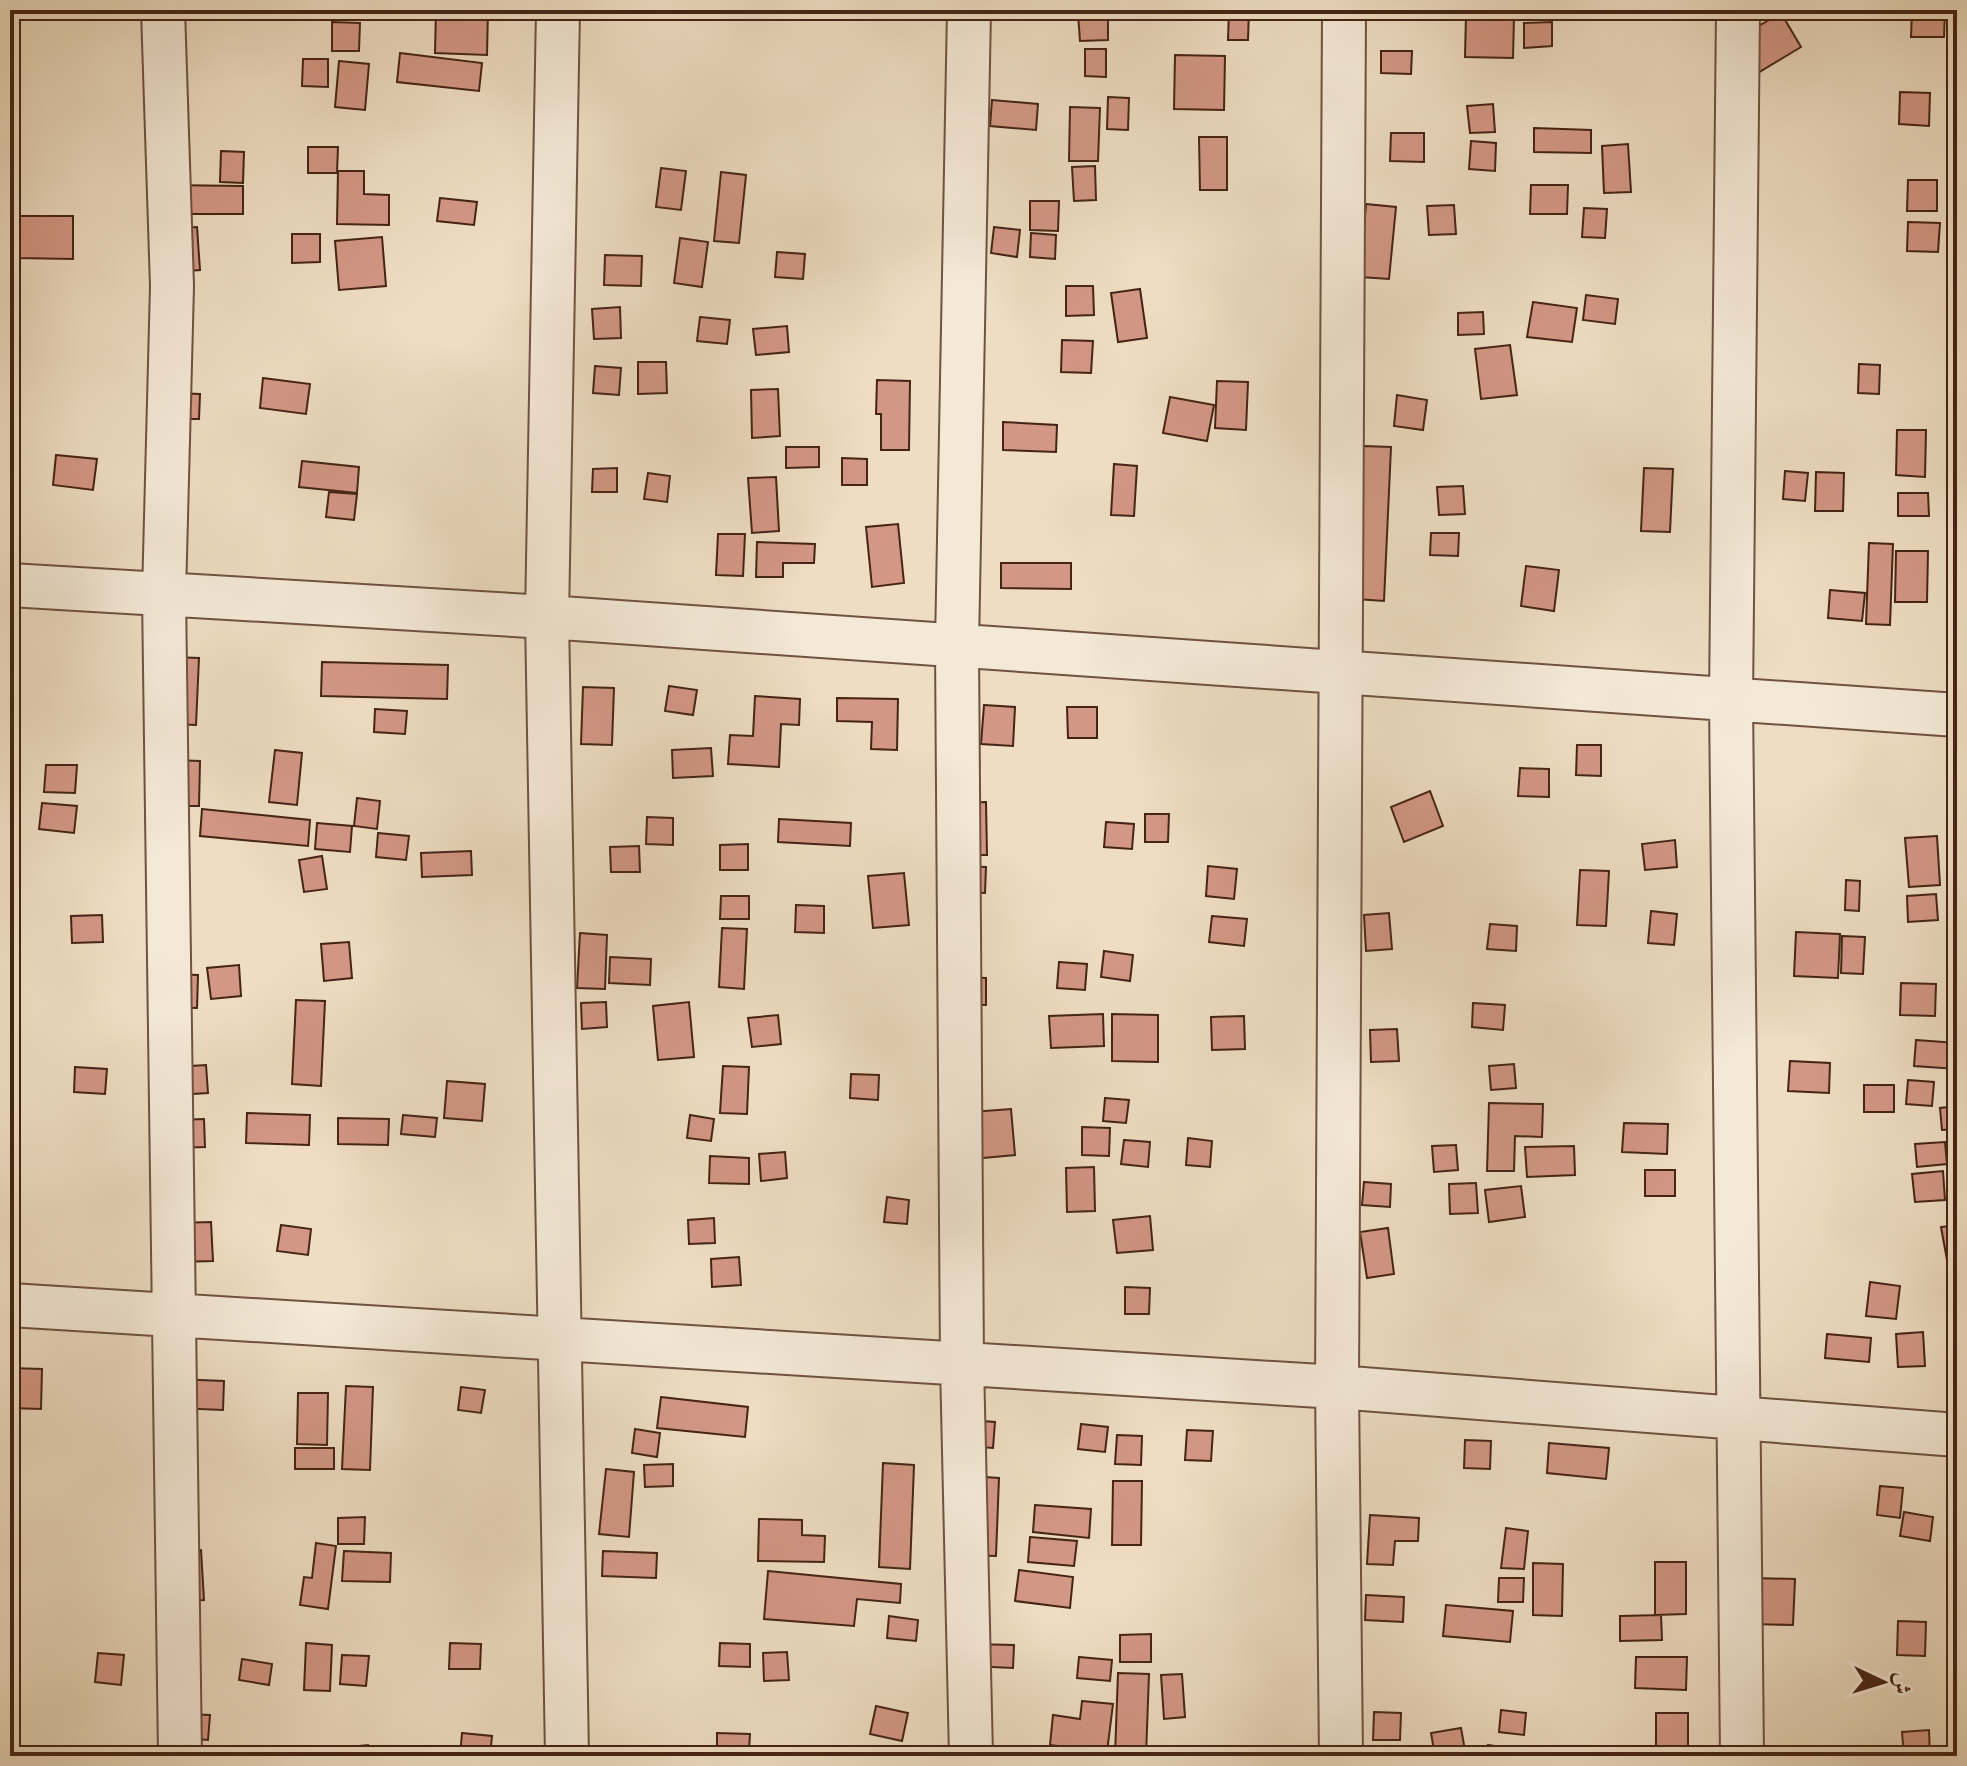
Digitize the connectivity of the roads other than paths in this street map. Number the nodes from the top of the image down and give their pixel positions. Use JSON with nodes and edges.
{"nodes":[{"id":1,"x":163,"y":10,"type":"edge"},
{"id":2,"x":558,"y":10,"type":"edge"},
{"id":3,"x":969,"y":10,"type":"edge"},
{"id":4,"x":1344,"y":10,"type":"edge"},
{"id":5,"x":1738,"y":10,"type":"edge"},
{"id":6,"x":10,"y":585,"type":"edge"},
{"id":7,"x":164,"y":595,"type":"junction"},
{"id":8,"x":547,"y":617,"type":"junction"},
{"id":9,"x":957,"y":645,"type":"junction"},
{"id":10,"x":1342,"y":672,"type":"junction"},
{"id":11,"x":1731,"y":700,"type":"junction"},
{"id":12,"x":1957,"y":715,"type":"edge"},
{"id":13,"x":10,"y":1305,"type":"edge"},
{"id":14,"x":174,"y":1315,"type":"junction"},
{"id":15,"x":559,"y":1339,"type":"junction"},
{"id":16,"x":962,"y":1364,"type":"junction"},
{"id":17,"x":1337,"y":1387,"type":"junction"},
{"id":18,"x":1737,"y":1418,"type":"junction"},
{"id":19,"x":1957,"y":1435,"type":"edge"},
{"id":20,"x":180,"y":1756,"type":"edge"},
{"id":21,"x":567,"y":1756,"type":"edge"},
{"id":22,"x":971,"y":1756,"type":"edge"},
{"id":23,"x":1341,"y":1756,"type":"edge"},
{"id":24,"x":1742,"y":1756,"type":"edge"}],
"edges":[{"from":1,"to":7,"type":"street"},
{"from":2,"to":8,"type":"street"},
{"from":3,"to":9,"type":"street"},
{"from":4,"to":10,"type":"street"},
{"from":5,"to":11,"type":"street"},
{"from":6,"to":7,"type":"street"},
{"from":7,"to":8,"type":"street"},
{"from":7,"to":14,"type":"street"},
{"from":8,"to":9,"type":"street"},
{"from":8,"to":15,"type":"street"},
{"from":9,"to":10,"type":"street"},
{"from":9,"to":16,"type":"street"},
{"from":10,"to":11,"type":"street"},
{"from":10,"to":17,"type":"street"},
{"from":11,"to":12,"type":"street"},
{"from":11,"to":18,"type":"street"},
{"from":13,"to":14,"type":"street"},
{"from":14,"to":15,"type":"street"},
{"from":14,"to":20,"type":"street"},
{"from":15,"to":16,"type":"street"},
{"from":15,"to":21,"type":"street"},
{"from":16,"to":17,"type":"street"},
{"from":16,"to":22,"type":"street"},
{"from":17,"to":18,"type":"street"},
{"from":17,"to":23,"type":"street"},
{"from":18,"to":19,"type":"street"},
{"from":18,"to":24,"type":"street"}]}
